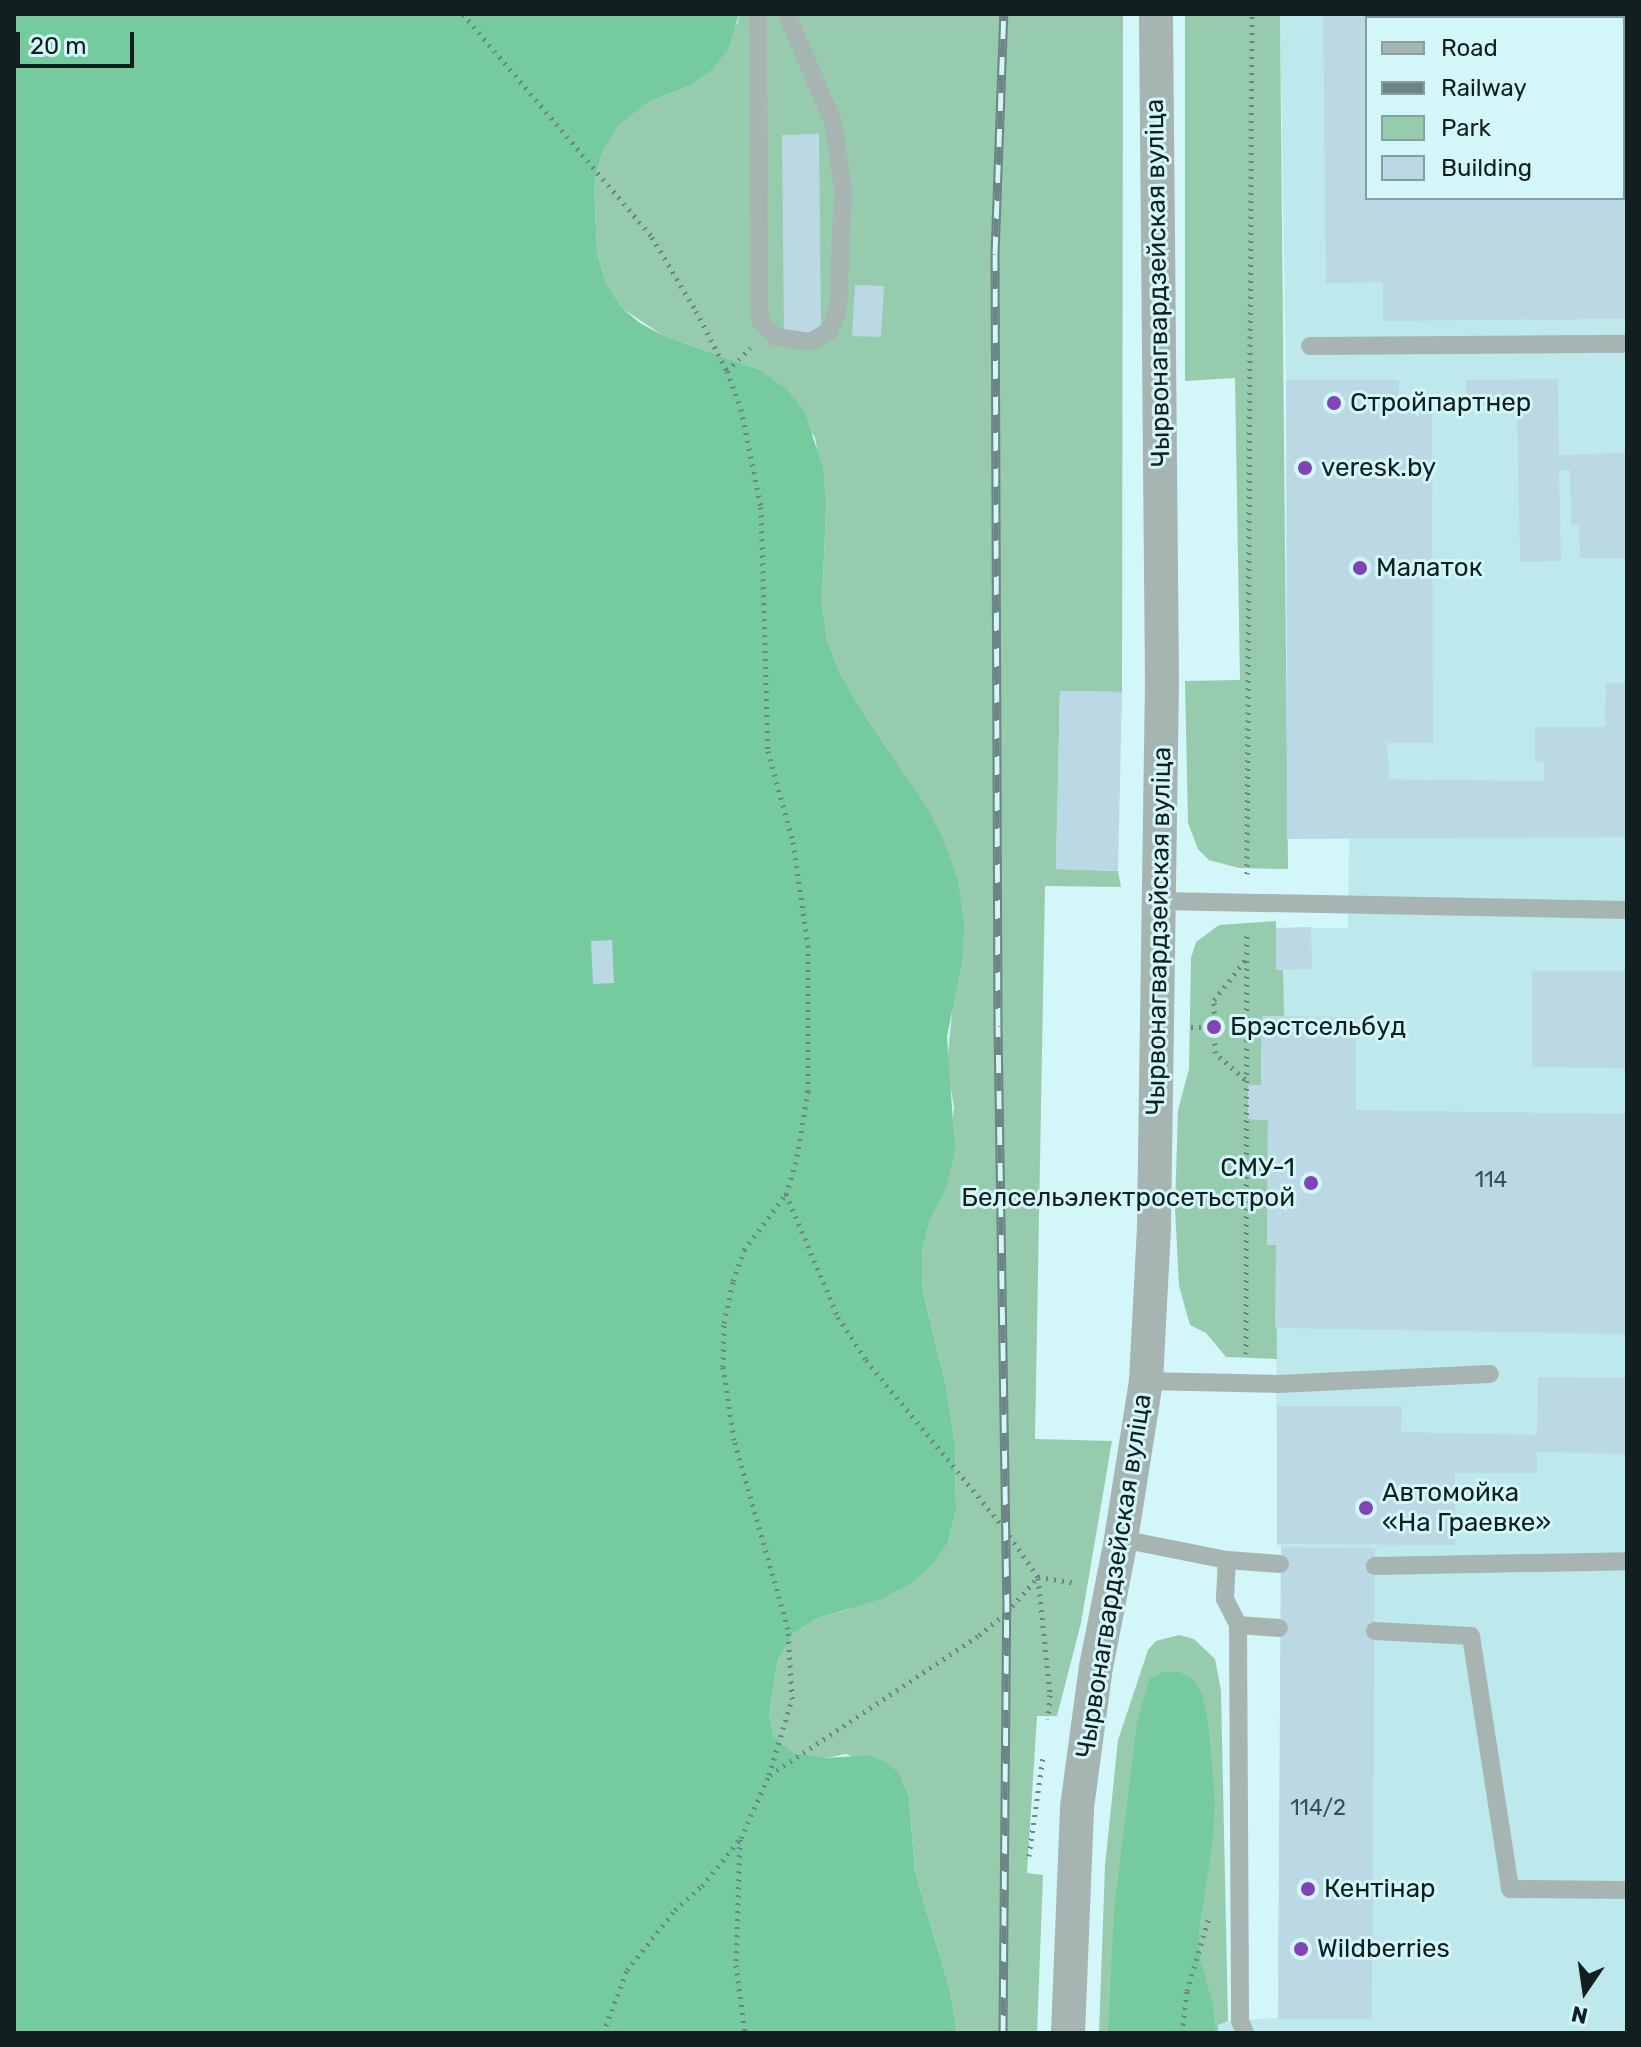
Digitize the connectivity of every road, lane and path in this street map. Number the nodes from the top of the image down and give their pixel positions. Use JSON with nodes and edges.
{"nodes":[{"id":1,"x":463,"y":14,"type":"edge"},
{"id":2,"x":758,"y":14,"type":"edge"},
{"id":3,"x":787,"y":14,"type":"edge"},
{"id":4,"x":1156,"y":14,"type":"edge"},
{"id":5,"x":1252,"y":14,"type":"edge"},
{"id":6,"x":1627,"y":344,"type":"edge"},
{"id":7,"x":1310,"y":346,"type":"dead end"},
{"id":8,"x":1161,"y":901,"type":"junction"},
{"id":9,"x":1247,"y":903,"type":"junction"},
{"id":10,"x":1627,"y":910,"type":"edge"},
{"id":11,"x":1246,"y":958,"type":"junction"},
{"id":12,"x":1245,"y":1079,"type":"junction"},
{"id":13,"x":786,"y":1194,"type":"junction"},
{"id":14,"x":1490,"y":1374,"type":"dead end"},
{"id":15,"x":1146,"y":1381,"type":"junction"},
{"id":16,"x":1246,"y":1383,"type":"junction"},
{"id":17,"x":1121,"y":1539,"type":"junction"},
{"id":18,"x":1227,"y":1560,"type":"junction"},
{"id":19,"x":1627,"y":1561,"type":"edge"},
{"id":20,"x":1280,"y":1564,"type":"dead end"},
{"id":21,"x":1375,"y":1566,"type":"dead end"},
{"id":22,"x":1038,"y":1577,"type":"junction"},
{"id":23,"x":1111,"y":1589,"type":"junction"},
{"id":24,"x":1238,"y":1625,"type":"junction"},
{"id":25,"x":1279,"y":1628,"type":"dead end"},
{"id":26,"x":1375,"y":1631,"type":"dead end"},
{"id":27,"x":1046,"y":1732,"type":"dead end"},
{"id":28,"x":1044,"y":1746,"type":"dead end"},
{"id":29,"x":769,"y":1775,"type":"junction"},
{"id":30,"x":741,"y":1838,"type":"junction"},
{"id":31,"x":1029,"y":1856,"type":"dead end"},
{"id":32,"x":1238,"y":1877,"type":"junction"},
{"id":33,"x":1627,"y":1890,"type":"edge"},
{"id":34,"x":603,"y":2033,"type":"edge"},
{"id":35,"x":745,"y":2033,"type":"edge"},
{"id":36,"x":1068,"y":2033,"type":"edge"},
{"id":37,"x":1182,"y":2033,"type":"edge"},
{"id":38,"x":1245,"y":2033,"type":"edge"}],
"edges":[{"from":1,"to":13,"type":"path"},
{"from":2,"to":3,"type":"lane"},
{"from":4,"to":8,"type":"street","name":"Чырвонагвардзейская вуліца"},
{"from":5,"to":9,"type":"path"},
{"from":6,"to":7,"type":"lane"},
{"from":8,"to":9,"type":"lane"},
{"from":8,"to":15,"type":"street","name":"Чырвонагвардзейская вуліца"},
{"from":9,"to":10,"type":"lane"},
{"from":9,"to":11,"type":"path"},
{"from":11,"to":12,"type":"path"},
{"from":11,"to":12,"type":"path"},
{"from":12,"to":16,"type":"path"},
{"from":13,"to":22,"type":"path"},
{"from":13,"to":29,"type":"path"},
{"from":14,"to":16,"type":"lane"},
{"from":15,"to":16,"type":"lane"},
{"from":15,"to":17,"type":"street","name":"Чырвонагвардзейская вуліца"},
{"from":17,"to":18,"type":"lane"},
{"from":17,"to":23,"type":"street","name":"Чырвонагвардзейская вуліца"},
{"from":18,"to":20,"type":"lane"},
{"from":18,"to":24,"type":"lane"},
{"from":19,"to":21,"type":"lane"},
{"from":22,"to":23,"type":"path"},
{"from":22,"to":27,"type":"path"},
{"from":22,"to":29,"type":"path"},
{"from":23,"to":36,"type":"street","name":"Чырвонагвардзейская вуліца"},
{"from":24,"to":25,"type":"lane"},
{"from":24,"to":32,"type":"lane"},
{"from":26,"to":33,"type":"lane"},
{"from":28,"to":31,"type":"path"},
{"from":29,"to":30,"type":"path"},
{"from":30,"to":34,"type":"path"},
{"from":30,"to":35,"type":"path"},
{"from":32,"to":37,"type":"path"},
{"from":32,"to":38,"type":"lane"}]}
